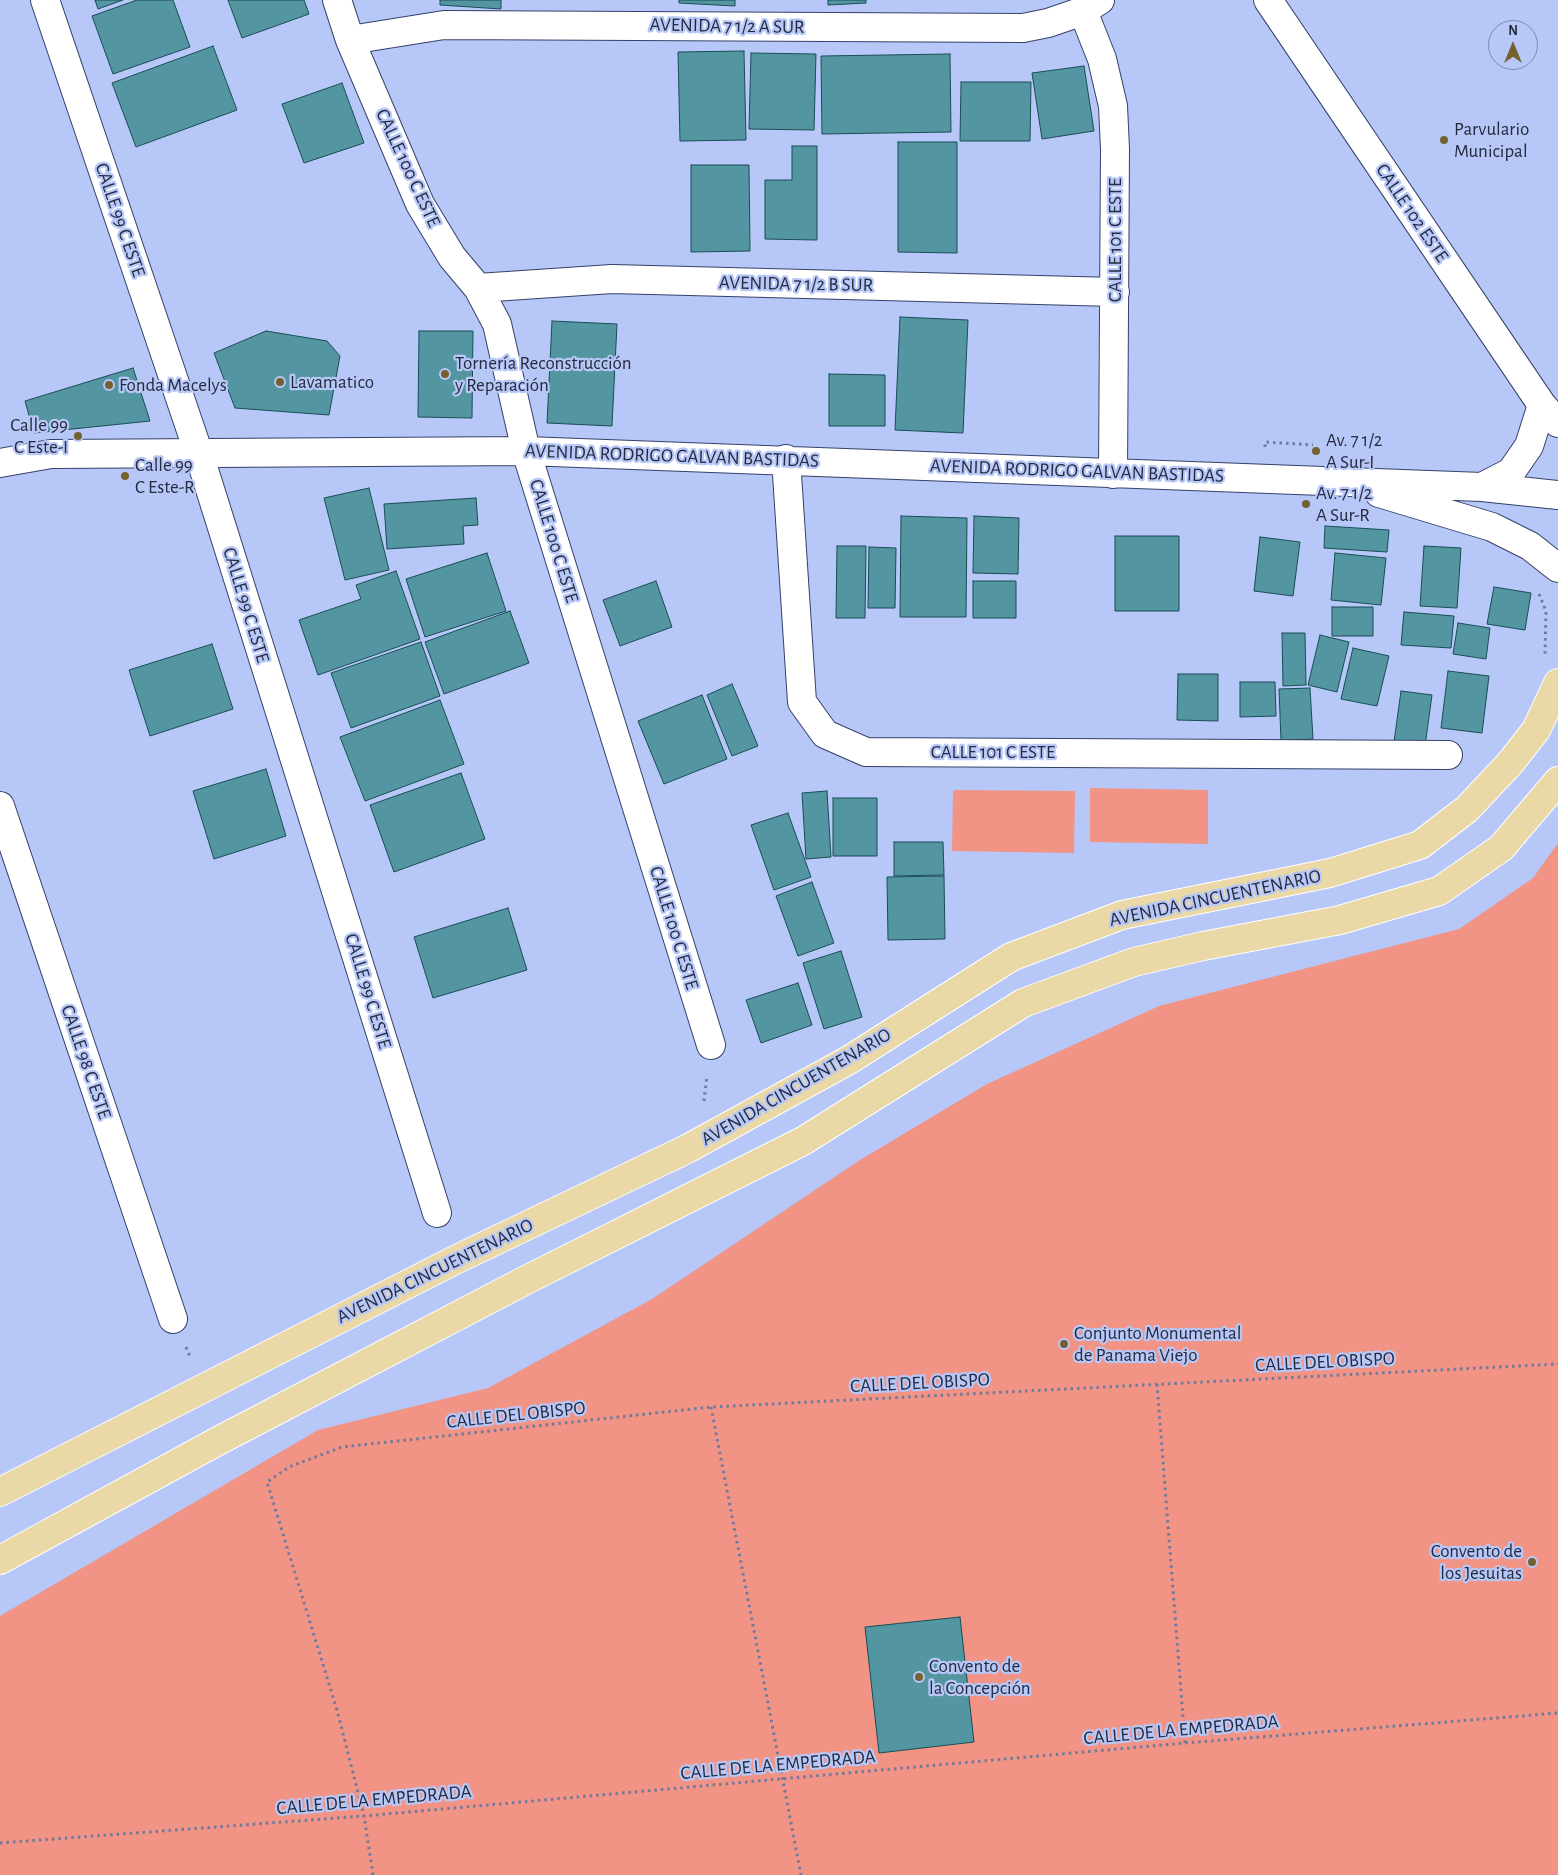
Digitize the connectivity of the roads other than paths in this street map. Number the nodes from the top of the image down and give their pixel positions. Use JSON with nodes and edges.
{"nodes":[{"id":1,"x":46,"y":0,"type":"edge"},
{"id":2,"x":337,"y":0,"type":"edge"},
{"id":3,"x":1268,"y":0,"type":"edge"},
{"id":4,"x":1091,"y":6,"type":"edge"},
{"id":5,"x":350,"y":40,"type":"junction"},
{"id":6,"x":478,"y":288,"type":"junction"},
{"id":7,"x":1115,"y":292,"type":"junction"},
{"id":8,"x":1550,"y":414,"type":"edge"},
{"id":9,"x":526,"y":451,"type":"junction"},
{"id":10,"x":199,"y":454,"type":"junction"},
{"id":11,"x":786,"y":459,"type":"junction"},
{"id":12,"x":0,"y":463,"type":"edge"},
{"id":13,"x":1113,"y":474,"type":"junction"},
{"id":14,"x":1344,"y":482,"type":"junction"},
{"id":15,"x":1482,"y":486,"type":"junction"},
{"id":16,"x":1558,"y":495,"type":"edge"},
{"id":17,"x":1558,"y":568,"type":"edge"},
{"id":18,"x":1558,"y":683,"type":"edge"},
{"id":19,"x":1448,"y":755,"type":"dead end"},
{"id":20,"x":1558,"y":780,"type":"edge"},
{"id":21,"x":0,"y":806,"type":"edge"},
{"id":22,"x":711,"y":1045,"type":"dead end"},
{"id":23,"x":437,"y":1213,"type":"dead end"},
{"id":24,"x":173,"y":1319,"type":"road end"},
{"id":25,"x":0,"y":1492,"type":"edge"},
{"id":26,"x":0,"y":1560,"type":"edge"}],
"edges":[{"from":1,"to":10,"type":"street","name":"CALLE 99 C ESTE"},
{"from":2,"to":5,"type":"street","name":"CALLE 100 C ESTE"},
{"from":3,"to":8,"type":"street","name":"CALLE 102 ESTE"},
{"from":4,"to":5,"type":"street","name":"AVENIDA 7 1/2 A SUR"},
{"from":4,"to":7,"type":"street","name":"CALLE 101 C ESTE"},
{"from":5,"to":6,"type":"street","name":"CALLE 100 C ESTE"},
{"from":6,"to":7,"type":"street","name":"AVENIDA 7 1/2 B SUR"},
{"from":6,"to":9,"type":"street","name":"CALLE 100 C ESTE"},
{"from":7,"to":13,"type":"street","name":"CALLE 101 C ESTE"},
{"from":8,"to":15,"type":"street"},
{"from":9,"to":10,"type":"street","name":"AVENIDA RODRIGO GALVAN BASTIDAS"},
{"from":9,"to":11,"type":"street","name":"AVENIDA RODRIGO GALVAN BASTIDAS"},
{"from":9,"to":22,"type":"street","name":"CALLE 100 C ESTE"},
{"from":10,"to":12,"type":"street","name":"AVENIDA RODRIGO GALVAN BASTIDAS"},
{"from":10,"to":23,"type":"street","name":"CALLE 99 C ESTE"},
{"from":11,"to":13,"type":"street","name":"AVENIDA RODRIGO GALVAN BASTIDAS"},
{"from":11,"to":19,"type":"street","name":"CALLE 101 C ESTE"},
{"from":13,"to":14,"type":"street","name":"AVENIDA RODRIGO GALVAN BASTIDAS"},
{"from":14,"to":15,"type":"street","name":"AVENIDA RODRIGO GALVAN BASTIDAS"},
{"from":14,"to":17,"type":"street","name":"AVENIDA RODRIGO GALVAN BASTIDAS"},
{"from":15,"to":16,"type":"street","name":"AVENIDA RODRIGO GALVAN BASTIDAS"},
{"from":18,"to":25,"type":"main road","name":"AVENIDA CINCUENTENARIO"},
{"from":20,"to":26,"type":"main road"},
{"from":21,"to":24,"type":"street","name":"CALLE 98 C ESTE"}]}
